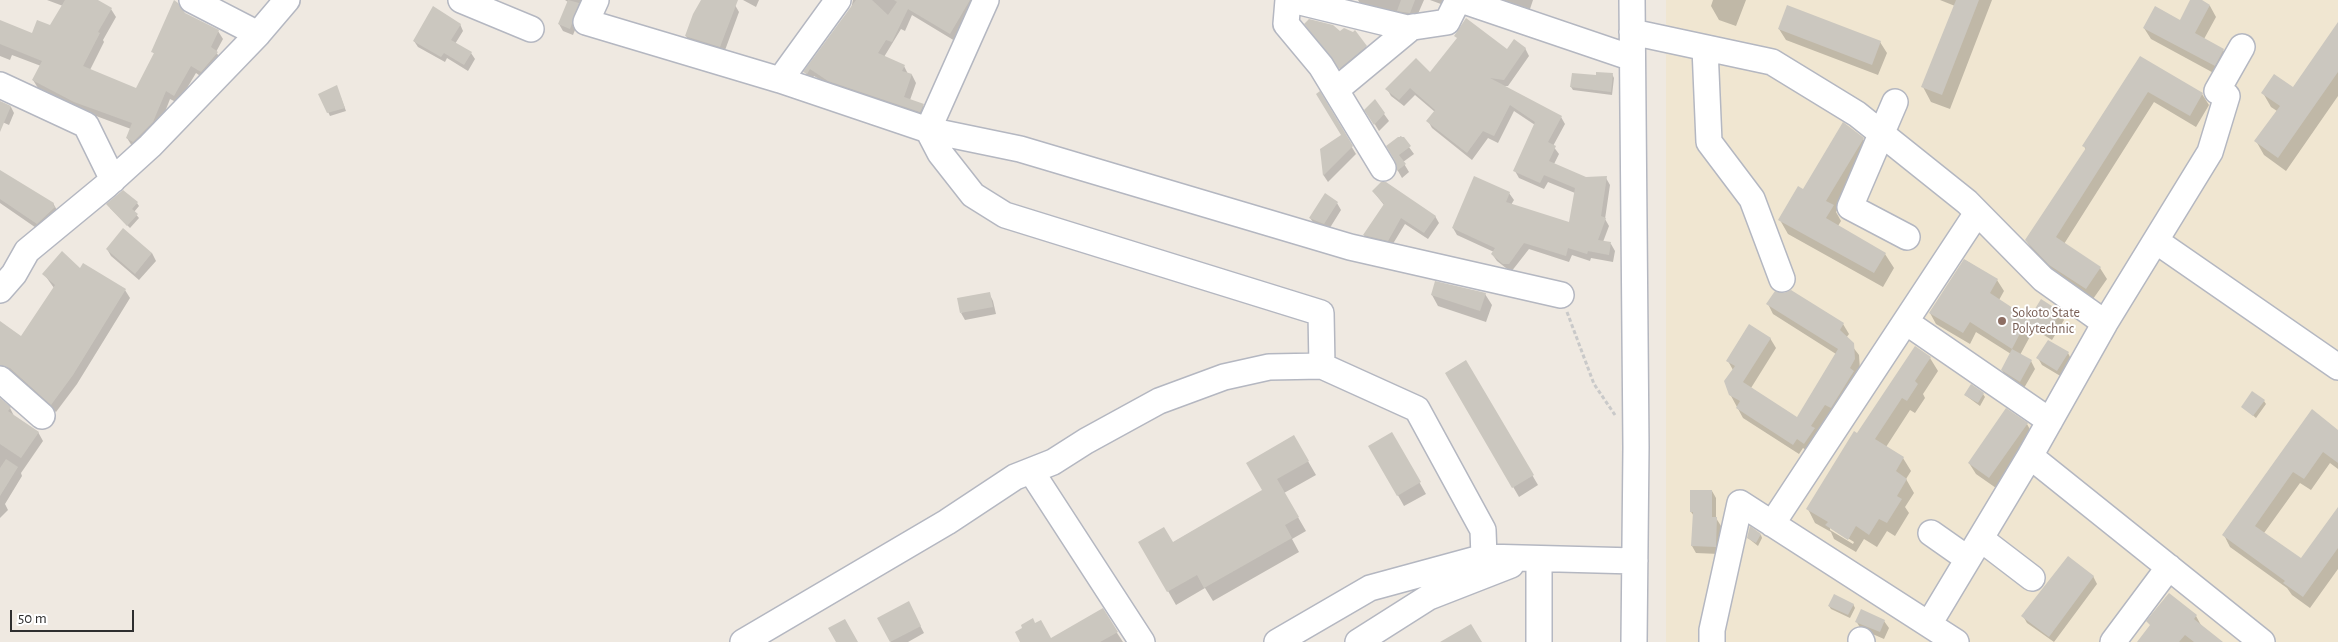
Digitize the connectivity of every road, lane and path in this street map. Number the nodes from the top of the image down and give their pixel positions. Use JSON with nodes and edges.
{"nodes":[{"id":1,"x":192,"y":0,"type":"edge"},
{"id":2,"x":287,"y":0,"type":"edge"},
{"id":3,"x":461,"y":0,"type":"edge"},
{"id":4,"x":596,"y":0,"type":"edge"},
{"id":5,"x":838,"y":0,"type":"edge"},
{"id":6,"x":986,"y":0,"type":"edge"},
{"id":7,"x":1288,"y":0,"type":"edge"},
{"id":8,"x":1292,"y":0,"type":"edge"},
{"id":9,"x":1459,"y":0,"type":"edge"},
{"id":10,"x":1632,"y":0,"type":"edge"},
{"id":11,"x":1412,"y":27,"type":"junction"},
{"id":12,"x":531,"y":29,"type":"dead end"},
{"id":13,"x":1632,"y":32,"type":"junction"},
{"id":14,"x":258,"y":34,"type":"junction"},
{"id":15,"x":2242,"y":47,"type":"dead end"},
{"id":16,"x":1705,"y":48,"type":"junction"},
{"id":17,"x":1632,"y":58,"type":"junction"},
{"id":18,"x":780,"y":80,"type":"junction"},
{"id":19,"x":0,"y":84,"type":"edge"},
{"id":20,"x":1336,"y":90,"type":"junction"},
{"id":21,"x":1895,"y":102,"type":"dead end"},
{"id":22,"x":928,"y":130,"type":"junction"},
{"id":23,"x":1882,"y":133,"type":"junction"},
{"id":24,"x":1383,"y":168,"type":"dead end"},
{"id":25,"x":113,"y":180,"type":"junction"},
{"id":26,"x":1977,"y":213,"type":"junction"},
{"id":27,"x":1907,"y":237,"type":"dead end"},
{"id":28,"x":2156,"y":241,"type":"junction"},
{"id":29,"x":5,"y":276,"type":"edge"},
{"id":30,"x":1782,"y":280,"type":"dead end"},
{"id":31,"x":1561,"y":295,"type":"joint"},
{"id":32,"x":1906,"y":322,"type":"junction"},
{"id":33,"x":2105,"y":323,"type":"junction"},
{"id":34,"x":1322,"y":366,"type":"junction"},
{"id":35,"x":2338,"y":367,"type":"edge"},
{"id":36,"x":0,"y":379,"type":"edge"},
{"id":37,"x":42,"y":416,"type":"dead end"},
{"id":38,"x":2050,"y":421,"type":"junction"},
{"id":39,"x":1636,"y":447,"type":"junction"},
{"id":40,"x":2030,"y":456,"type":"junction"},
{"id":41,"x":1031,"y":471,"type":"junction"},
{"id":42,"x":1772,"y":524,"type":"junction"},
{"id":43,"x":1931,"y":533,"type":"dead end"},
{"id":44,"x":1974,"y":549,"type":"junction"},
{"id":45,"x":1484,"y":558,"type":"junction"},
{"id":46,"x":1532,"y":560,"type":"junction"},
{"id":47,"x":1634,"y":562,"type":"junction"},
{"id":48,"x":2169,"y":567,"type":"junction"},
{"id":49,"x":2032,"y":578,"type":"dead end"},
{"id":50,"x":1942,"y":635,"type":"edge"},
{"id":51,"x":744,"y":642,"type":"edge"},
{"id":52,"x":1142,"y":642,"type":"edge"},
{"id":53,"x":1276,"y":642,"type":"edge"},
{"id":54,"x":1358,"y":642,"type":"edge"},
{"id":55,"x":1539,"y":642,"type":"edge"},
{"id":56,"x":1634,"y":642,"type":"edge"},
{"id":57,"x":1712,"y":642,"type":"edge"},
{"id":58,"x":2113,"y":642,"type":"edge"},
{"id":59,"x":2262,"y":642,"type":"edge"}],
"edges":[{"from":1,"to":14,"type":"street"},
{"from":2,"to":14,"type":"street"},
{"from":3,"to":12,"type":"street"},
{"from":4,"to":18,"type":"street"},
{"from":5,"to":18,"type":"street"},
{"from":6,"to":22,"type":"street"},
{"from":7,"to":20,"type":"street"},
{"from":8,"to":11,"type":"street"},
{"from":9,"to":11,"type":"street"},
{"from":9,"to":17,"type":"street"},
{"from":10,"to":13,"type":"street"},
{"from":11,"to":20,"type":"street"},
{"from":13,"to":16,"type":"street"},
{"from":13,"to":17,"type":"street"},
{"from":14,"to":25,"type":"street"},
{"from":15,"to":28,"type":"street"},
{"from":16,"to":23,"type":"street"},
{"from":16,"to":30,"type":"street"},
{"from":17,"to":39,"type":"street"},
{"from":18,"to":22,"type":"street"},
{"from":19,"to":25,"type":"street"},
{"from":20,"to":24,"type":"street"},
{"from":21,"to":23,"type":"street"},
{"from":22,"to":31,"type":"street"},
{"from":22,"to":34,"type":"street"},
{"from":23,"to":26,"type":"street"},
{"from":23,"to":27,"type":"street"},
{"from":25,"to":29,"type":"street"},
{"from":26,"to":32,"type":"street"},
{"from":26,"to":33,"type":"street"},
{"from":28,"to":33,"type":"street"},
{"from":28,"to":35,"type":"street"},
{"from":31,"to":39,"type":"path"},
{"from":32,"to":38,"type":"street"},
{"from":32,"to":42,"type":"street"},
{"from":33,"to":38,"type":"street"},
{"from":34,"to":41,"type":"street"},
{"from":34,"to":45,"type":"street"},
{"from":36,"to":37,"type":"street"},
{"from":38,"to":40,"type":"street"},
{"from":39,"to":47,"type":"street"},
{"from":40,"to":44,"type":"street"},
{"from":40,"to":48,"type":"street"},
{"from":41,"to":51,"type":"street"},
{"from":41,"to":52,"type":"street"},
{"from":42,"to":50,"type":"street"},
{"from":42,"to":57,"type":"street"},
{"from":43,"to":44,"type":"street"},
{"from":44,"to":49,"type":"street"},
{"from":44,"to":50,"type":"street"},
{"from":45,"to":46,"type":"street"},
{"from":45,"to":53,"type":"street"},
{"from":46,"to":47,"type":"street"},
{"from":46,"to":54,"type":"street"},
{"from":46,"to":55,"type":"street"},
{"from":47,"to":56,"type":"street"},
{"from":48,"to":58,"type":"street"},
{"from":48,"to":59,"type":"street"}]}
